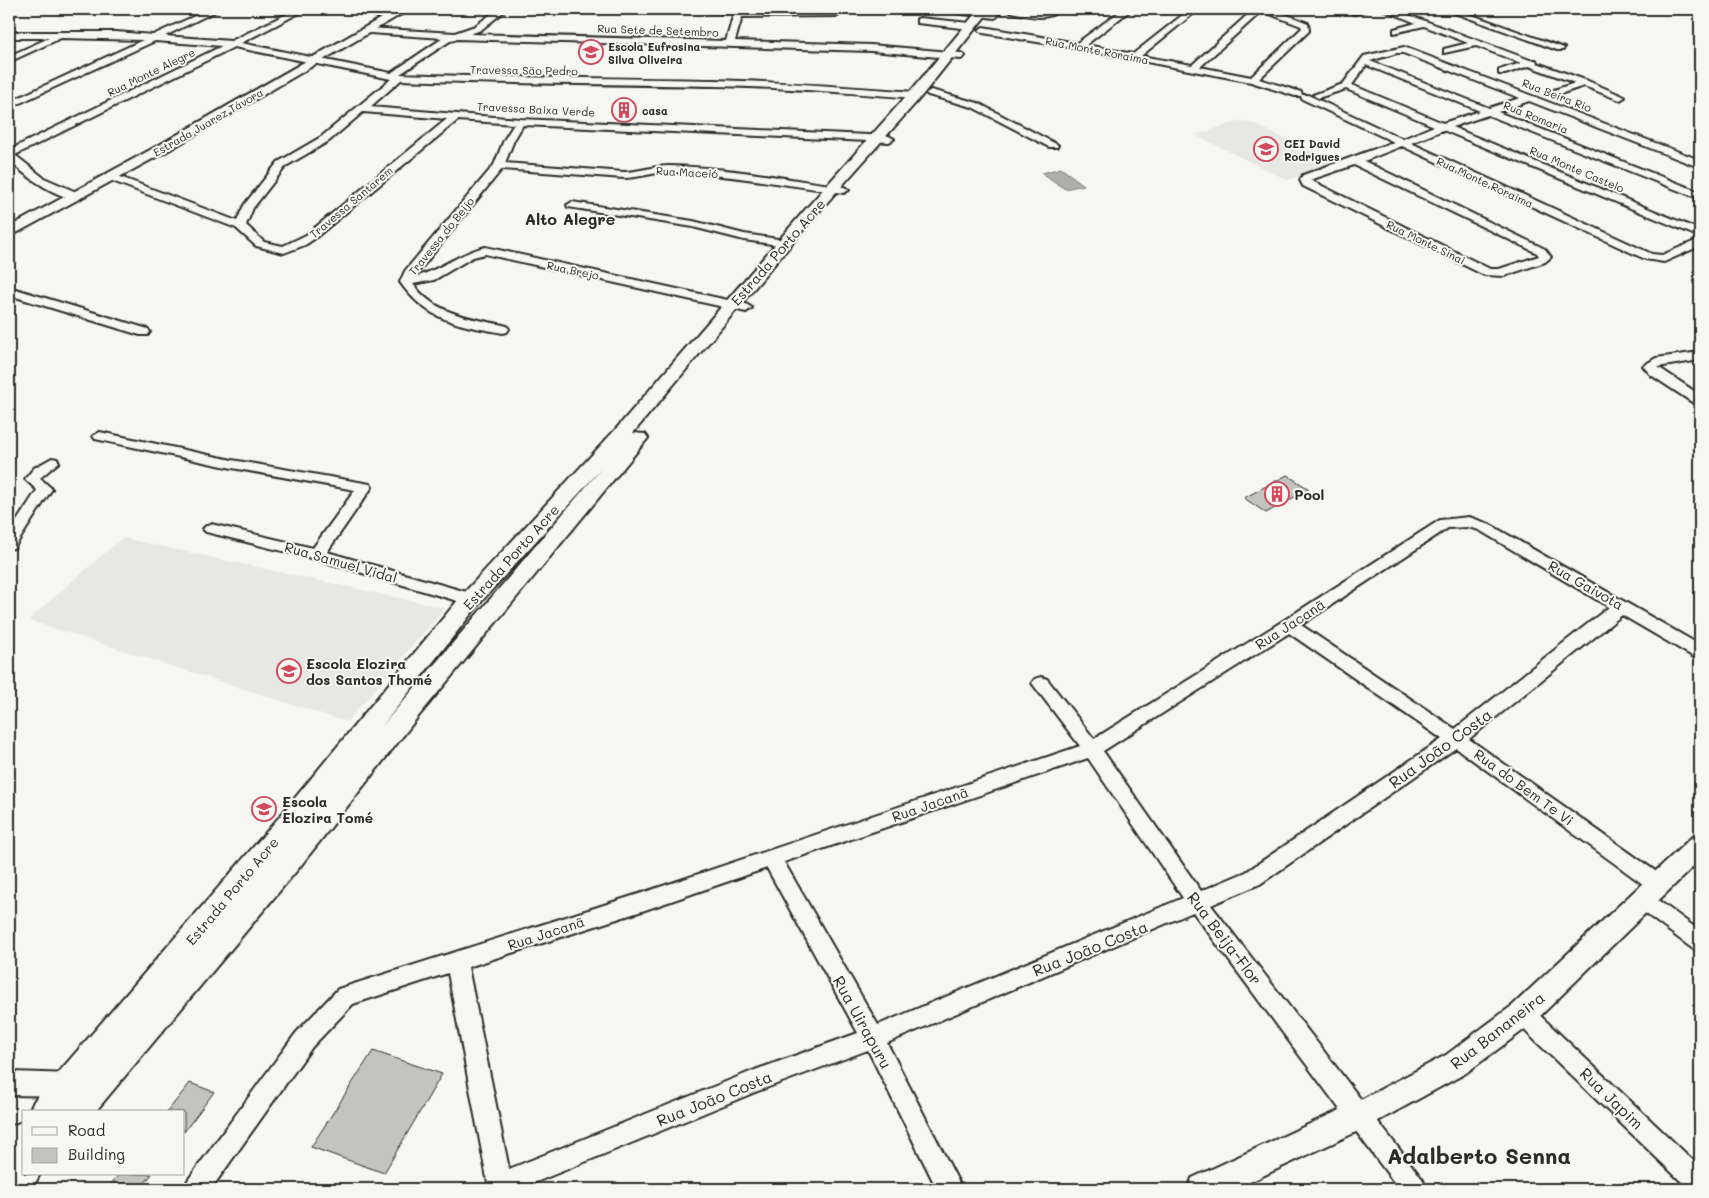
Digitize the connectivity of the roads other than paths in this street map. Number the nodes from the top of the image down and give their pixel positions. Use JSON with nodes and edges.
{"nodes":[{"id":1,"x":216,"y":9,"type":"edge"},
{"id":2,"x":303,"y":9,"type":"edge"},
{"id":3,"x":363,"y":9,"type":"edge"},
{"id":4,"x":405,"y":9,"type":"edge"},
{"id":5,"x":503,"y":9,"type":"edge"},
{"id":6,"x":678,"y":9,"type":"edge"},
{"id":7,"x":940,"y":9,"type":"edge"},
{"id":8,"x":1057,"y":9,"type":"edge"},
{"id":9,"x":1128,"y":9,"type":"edge"},
{"id":10,"x":1196,"y":9,"type":"edge"},
{"id":11,"x":1260,"y":9,"type":"edge"},
{"id":12,"x":1265,"y":9,"type":"edge"},
{"id":13,"x":1366,"y":9,"type":"edge"},
{"id":14,"x":1386,"y":9,"type":"edge"},
{"id":15,"x":1448,"y":9,"type":"edge"},
{"id":16,"x":738,"y":11,"type":"edge"},
{"id":17,"x":1354,"y":12,"type":"dead end"},
{"id":18,"x":834,"y":14,"type":"dead end"},
{"id":19,"x":989,"y":16,"type":"edge"},
{"id":20,"x":388,"y":17,"type":"junction"},
{"id":21,"x":1438,"y":20,"type":"dead end"},
{"id":22,"x":920,"y":21,"type":"dead end"},
{"id":23,"x":1425,"y":23,"type":"junction"},
{"id":24,"x":370,"y":30,"type":"junction"},
{"id":25,"x":1397,"y":31,"type":"dead end"},
{"id":26,"x":1510,"y":31,"type":"junction"},
{"id":27,"x":9,"y":35,"type":"edge"},
{"id":28,"x":61,"y":35,"type":"junction"},
{"id":29,"x":458,"y":36,"type":"junction"},
{"id":30,"x":153,"y":38,"type":"junction"},
{"id":31,"x":1477,"y":43,"type":"junction"},
{"id":32,"x":235,"y":44,"type":"junction"},
{"id":33,"x":730,"y":44,"type":"junction"},
{"id":34,"x":1079,"y":46,"type":"junction"},
{"id":35,"x":1560,"y":48,"type":"dead end"},
{"id":36,"x":1447,"y":50,"type":"dead end"},
{"id":37,"x":954,"y":56,"type":"junction"},
{"id":38,"x":1134,"y":56,"type":"junction"},
{"id":39,"x":1545,"y":57,"type":"dead end"},
{"id":40,"x":9,"y":59,"type":"edge"},
{"id":41,"x":315,"y":61,"type":"junction"},
{"id":42,"x":1363,"y":61,"type":"junction"},
{"id":43,"x":1530,"y":63,"type":"junction"},
{"id":44,"x":1193,"y":69,"type":"junction"},
{"id":45,"x":1502,"y":72,"type":"dead end"},
{"id":46,"x":395,"y":77,"type":"junction"},
{"id":47,"x":1253,"y":80,"type":"junction"},
{"id":48,"x":1585,"y":83,"type":"junction"},
{"id":49,"x":1346,"y":86,"type":"junction"},
{"id":50,"x":1557,"y":92,"type":"dead end"},
{"id":51,"x":923,"y":94,"type":"junction"},
{"id":52,"x":1620,"y":96,"type":"dead end"},
{"id":53,"x":1316,"y":97,"type":"junction"},
{"id":54,"x":1530,"y":98,"type":"junction"},
{"id":55,"x":9,"y":105,"type":"edge"},
{"id":56,"x":362,"y":109,"type":"junction"},
{"id":57,"x":1490,"y":112,"type":"junction"},
{"id":58,"x":455,"y":118,"type":"junction"},
{"id":59,"x":520,"y":122,"type":"junction"},
{"id":60,"x":1444,"y":126,"type":"junction"},
{"id":61,"x":884,"y":139,"type":"junction"},
{"id":62,"x":1400,"y":142,"type":"junction"},
{"id":63,"x":1053,"y":145,"type":"dead end"},
{"id":64,"x":9,"y":154,"type":"edge"},
{"id":65,"x":1355,"y":161,"type":"junction"},
{"id":66,"x":1700,"y":164,"type":"edge"},
{"id":67,"x":499,"y":166,"type":"junction"},
{"id":68,"x":111,"y":177,"type":"junction"},
{"id":69,"x":839,"y":189,"type":"junction"},
{"id":70,"x":77,"y":196,"type":"junction"},
{"id":71,"x":1700,"y":196,"type":"edge"},
{"id":72,"x":572,"y":205,"type":"dead end"},
{"id":73,"x":240,"y":226,"type":"junction"},
{"id":74,"x":9,"y":233,"type":"edge"},
{"id":75,"x":1700,"y":234,"type":"edge"},
{"id":76,"x":1700,"y":242,"type":"edge"},
{"id":77,"x":785,"y":243,"type":"junction"},
{"id":78,"x":1541,"y":251,"type":"joint"},
{"id":79,"x":406,"y":282,"type":"junction"},
{"id":80,"x":9,"y":291,"type":"edge"},
{"id":81,"x":739,"y":306,"type":"junction"},
{"id":82,"x":503,"y":329,"type":"dead end"},
{"id":83,"x":144,"y":332,"type":"dead end"},
{"id":84,"x":1700,"y":356,"type":"edge"},
{"id":85,"x":1700,"y":401,"type":"edge"},
{"id":86,"x":100,"y":436,"type":"dead end"},
{"id":87,"x":52,"y":462,"type":"dead end"},
{"id":88,"x":1469,"y":522,"type":"joint"},
{"id":89,"x":211,"y":529,"type":"dead end"},
{"id":90,"x":9,"y":544,"type":"edge"},
{"id":91,"x":317,"y":554,"type":"junction"},
{"id":92,"x":470,"y":599,"type":"junction"},
{"id":93,"x":1622,"y":606,"type":"junction"},
{"id":94,"x":1290,"y":625,"type":"junction"},
{"id":95,"x":1700,"y":653,"type":"edge"},
{"id":96,"x":1041,"y":683,"type":"dead end"},
{"id":97,"x":1456,"y":739,"type":"junction"},
{"id":98,"x":1092,"y":749,"type":"junction"},
{"id":99,"x":1700,"y":845,"type":"edge"},
{"id":100,"x":771,"y":858,"type":"junction"},
{"id":101,"x":1651,"y":892,"type":"junction"},
{"id":102,"x":1198,"y":903,"type":"junction"},
{"id":103,"x":1700,"y":943,"type":"edge"},
{"id":104,"x":456,"y":962,"type":"junction"},
{"id":105,"x":346,"y":996,"type":"joint"},
{"id":106,"x":1523,"y":1014,"type":"junction"},
{"id":107,"x":873,"y":1038,"type":"junction"},
{"id":108,"x":68,"y":1083,"type":"junction"},
{"id":109,"x":9,"y":1084,"type":"edge"},
{"id":110,"x":90,"y":1091,"type":"junction"},
{"id":111,"x":47,"y":1110,"type":"edge"},
{"id":112,"x":76,"y":1110,"type":"edge"},
{"id":113,"x":1359,"y":1116,"type":"junction"},
{"id":114,"x":22,"y":1139,"type":"edge"},
{"id":115,"x":9,"y":1155,"type":"edge"},
{"id":116,"x":22,"y":1175,"type":"edge"},
{"id":117,"x":1700,"y":1183,"type":"edge"},
{"id":118,"x":500,"y":1187,"type":"edge"},
{"id":119,"x":11,"y":1189,"type":"edge"},
{"id":120,"x":197,"y":1189,"type":"edge"},
{"id":121,"x":950,"y":1189,"type":"edge"},
{"id":122,"x":1203,"y":1189,"type":"edge"},
{"id":123,"x":1414,"y":1189,"type":"edge"}],
"edges":[{"from":1,"to":30,"type":"street"},
{"from":2,"to":32,"type":"street","name":"Rua Monte Alegre"},
{"from":3,"to":20,"type":"street"},
{"from":4,"to":20,"type":"street","name":"Estrada Juarez Távora"},
{"from":5,"to":29,"type":"street"},
{"from":6,"to":16,"type":"street"},
{"from":7,"to":19,"type":"street"},
{"from":8,"to":19,"type":"street"},
{"from":9,"to":34,"type":"street"},
{"from":10,"to":38,"type":"street"},
{"from":11,"to":44,"type":"street"},
{"from":12,"to":47,"type":"street"},
{"from":13,"to":17,"type":"street"},
{"from":14,"to":23,"type":"street"},
{"from":15,"to":26,"type":"street"},
{"from":16,"to":18,"type":"street"},
{"from":16,"to":33,"type":"street"},
{"from":19,"to":22,"type":"street"},
{"from":19,"to":34,"type":"street","name":"Rua Monte Roraima"},
{"from":19,"to":37,"type":"main road","name":"Estrada Porto Acre"},
{"from":20,"to":24,"type":"street","name":"Estrada Juarez Távora"},
{"from":21,"to":23,"type":"street"},
{"from":23,"to":25,"type":"street"},
{"from":23,"to":31,"type":"street"},
{"from":24,"to":29,"type":"street","name":"Rua Sete de Setembro"},
{"from":24,"to":41,"type":"street","name":"Estrada Juarez Távora"},
{"from":26,"to":31,"type":"street"},
{"from":26,"to":35,"type":"street"},
{"from":27,"to":28,"type":"street","name":"Travessa São Pedro"},
{"from":28,"to":30,"type":"street","name":"Travessa São Pedro"},
{"from":28,"to":40,"type":"street"},
{"from":29,"to":33,"type":"street","name":"Rua Sete de Setembro"},
{"from":29,"to":46,"type":"street"},
{"from":30,"to":32,"type":"street","name":"Travessa São Pedro"},
{"from":30,"to":55,"type":"street"},
{"from":31,"to":36,"type":"street"},
{"from":31,"to":43,"type":"street"},
{"from":32,"to":41,"type":"street","name":"Travessa São Pedro"},
{"from":32,"to":64,"type":"street","name":"Rua Monte Alegre"},
{"from":33,"to":37,"type":"street","name":"Rua Sete de Setembro"},
{"from":34,"to":38,"type":"street","name":"Rua Monte Roraima"},
{"from":37,"to":51,"type":"main road","name":"Estrada Porto Acre"},
{"from":38,"to":44,"type":"street","name":"Rua Monte Roraima"},
{"from":39,"to":43,"type":"street"},
{"from":41,"to":46,"type":"street","name":"Travessa São Pedro"},
{"from":41,"to":68,"type":"street","name":"Estrada Juarez Távora"},
{"from":42,"to":49,"type":"street"},
{"from":42,"to":54,"type":"street","name":"Rua Beira Rio"},
{"from":42,"to":57,"type":"street","name":"Rua Romaria"},
{"from":43,"to":45,"type":"street"},
{"from":43,"to":48,"type":"street"},
{"from":44,"to":47,"type":"street","name":"Rua Monte Roraima"},
{"from":46,"to":51,"type":"street","name":"Travessa São Pedro"},
{"from":46,"to":56,"type":"street"},
{"from":47,"to":53,"type":"street","name":"Rua Monte Roraima"},
{"from":48,"to":50,"type":"street"},
{"from":48,"to":52,"type":"street"},
{"from":49,"to":53,"type":"street"},
{"from":49,"to":60,"type":"street","name":"Rua Monte Castelo"},
{"from":51,"to":61,"type":"main road","name":"Estrada Porto Acre"},
{"from":51,"to":63,"type":"street","name":"Travessa São Pedro"},
{"from":53,"to":62,"type":"street","name":"Rua Monte Roraima"},
{"from":54,"to":57,"type":"street"},
{"from":54,"to":66,"type":"street","name":"Rua Beira Rio"},
{"from":56,"to":58,"type":"street","name":"Travessa Baixa Verde"},
{"from":56,"to":73,"type":"street"},
{"from":57,"to":60,"type":"street"},
{"from":57,"to":71,"type":"street","name":"Rua Romaria"},
{"from":58,"to":59,"type":"street","name":"Travessa Baixa Verde"},
{"from":58,"to":73,"type":"street","name":"Travessa Santarem"},
{"from":59,"to":61,"type":"street","name":"Travessa Baixa Verde"},
{"from":59,"to":67,"type":"street","name":"Travessa do Beijo"},
{"from":60,"to":62,"type":"street"},
{"from":60,"to":75,"type":"street","name":"Rua Monte Castelo"},
{"from":61,"to":69,"type":"main road","name":"Estrada Porto Acre"},
{"from":62,"to":65,"type":"street"},
{"from":62,"to":76,"type":"street","name":"Rua Monte Roraima"},
{"from":64,"to":70,"type":"street"},
{"from":65,"to":78,"type":"street"},
{"from":65,"to":78,"type":"street","name":"Rua Monte Sinai"},
{"from":67,"to":69,"type":"street","name":"Rua Maceió"},
{"from":67,"to":79,"type":"street","name":"Travessa do Beijo"},
{"from":68,"to":70,"type":"street","name":"Estrada Juarez Távora"},
{"from":68,"to":73,"type":"street"},
{"from":69,"to":77,"type":"main road","name":"Estrada Porto Acre"},
{"from":69,"to":81,"type":"main road","name":"Estrada Porto Acre"},
{"from":70,"to":74,"type":"street","name":"Estrada Juarez Távora"},
{"from":72,"to":77,"type":"street"},
{"from":77,"to":81,"type":"main road","name":"Estrada Porto Acre"},
{"from":79,"to":81,"type":"street","name":"Rua Brejo"},
{"from":79,"to":82,"type":"street","name":"Travessa do Beijo"},
{"from":80,"to":83,"type":"street"},
{"from":81,"to":92,"type":"main road","name":"Estrada Porto Acre"},
{"from":81,"to":110,"type":"main road","name":"Estrada Porto Acre"},
{"from":84,"to":85,"type":"street"},
{"from":86,"to":91,"type":"street"},
{"from":87,"to":90,"type":"street"},
{"from":88,"to":93,"type":"street","name":"Rua Gaivota"},
{"from":88,"to":94,"type":"street","name":"Rua Jacanã"},
{"from":89,"to":91,"type":"street","name":"Rua Samuel Vidal"},
{"from":91,"to":92,"type":"street","name":"Rua Samuel Vidal"},
{"from":92,"to":108,"type":"main road","name":"Estrada Porto Acre"},
{"from":93,"to":95,"type":"street","name":"Rua Gaivota"},
{"from":93,"to":97,"type":"street","name":"Rua João Costa"},
{"from":94,"to":97,"type":"street","name":"Rua do Bem Te Vi"},
{"from":94,"to":98,"type":"street","name":"Rua Jacanã"},
{"from":96,"to":98,"type":"street","name":"Rua Beija-Flor"},
{"from":97,"to":101,"type":"street","name":"Rua do Bem Te Vi"},
{"from":97,"to":102,"type":"street","name":"Rua João Costa"},
{"from":98,"to":100,"type":"street","name":"Rua Jacanã"},
{"from":98,"to":102,"type":"street","name":"Rua Beija-Flor"},
{"from":99,"to":101,"type":"street","name":"Rua Bananeira"},
{"from":100,"to":104,"type":"street","name":"Rua Jacanã"},
{"from":100,"to":107,"type":"street","name":"Rua Uirapuru"},
{"from":101,"to":103,"type":"street"},
{"from":101,"to":106,"type":"street","name":"Rua Bananeira"},
{"from":102,"to":107,"type":"street","name":"Rua João Costa"},
{"from":102,"to":113,"type":"street","name":"Rua Beija-Flor"},
{"from":104,"to":105,"type":"street","name":"Rua Jacanã"},
{"from":104,"to":118,"type":"street"},
{"from":105,"to":120,"type":"street"},
{"from":106,"to":113,"type":"street","name":"Rua Bananeira"},
{"from":106,"to":117,"type":"street","name":"Rua Japim"},
{"from":107,"to":118,"type":"street","name":"Rua João Costa"},
{"from":107,"to":121,"type":"street","name":"Rua Uirapuru"},
{"from":108,"to":109,"type":"street"},
{"from":108,"to":110,"type":"street"},
{"from":108,"to":111,"type":"main road","name":"Estrada Porto Acre"},
{"from":110,"to":112,"type":"main road","name":"Estrada Porto Acre"},
{"from":113,"to":122,"type":"street","name":"Rua Bananeira"},
{"from":113,"to":123,"type":"street","name":"Rua Beija-Flor"},
{"from":114,"to":115,"type":"main road"},
{"from":116,"to":119,"type":"main road"}]}
